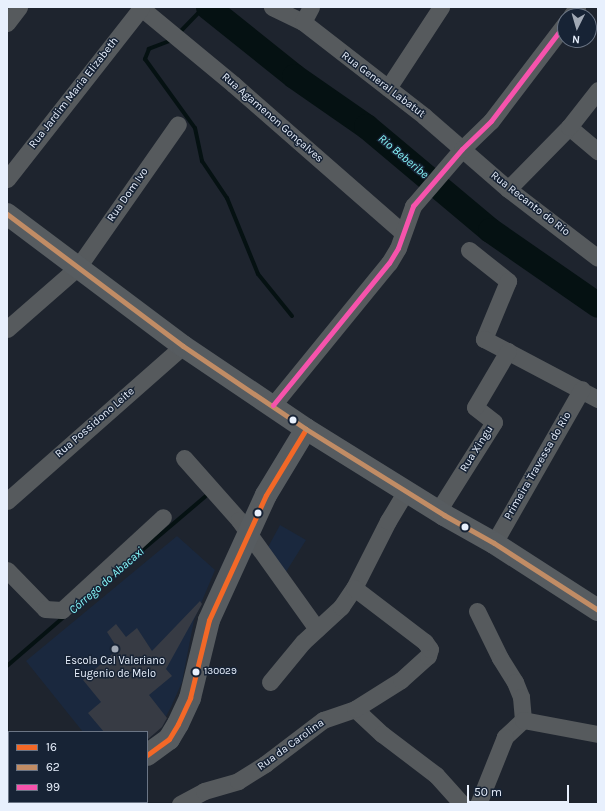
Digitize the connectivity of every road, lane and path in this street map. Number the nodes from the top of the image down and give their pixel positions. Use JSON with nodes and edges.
{"nodes":[{"id":1,"x":19,"y":7,"type":"edge"},
{"id":2,"x":141,"y":7,"type":"edge"},
{"id":3,"x":272,"y":7,"type":"edge"},
{"id":4,"x":311,"y":7,"type":"edge"},
{"id":5,"x":441,"y":7,"type":"edge"},
{"id":6,"x":7,"y":22,"type":"edge"},
{"id":7,"x":302,"y":22,"type":"junction"},
{"id":8,"x":557,"y":35,"type":"edge"},
{"id":9,"x":388,"y":88,"type":"junction"},
{"id":10,"x":598,"y":90,"type":"edge"},
{"id":11,"x":178,"y":124,"type":"dead end"},
{"id":12,"x":569,"y":127,"type":"junction"},
{"id":13,"x":462,"y":149,"type":"junction"},
{"id":14,"x":598,"y":151,"type":"edge"},
{"id":15,"x":7,"y":179,"type":"edge"},
{"id":16,"x":508,"y":189,"type":"junction"},
{"id":17,"x":7,"y":214,"type":"edge"},
{"id":18,"x":402,"y":232,"type":"junction"},
{"id":19,"x":469,"y":250,"type":"dead end"},
{"id":20,"x":598,"y":258,"type":"edge"},
{"id":21,"x":78,"y":267,"type":"junction"},
{"id":22,"x":7,"y":329,"type":"edge"},
{"id":23,"x":183,"y":346,"type":"junction"},
{"id":24,"x":508,"y":351,"type":"junction"},
{"id":25,"x":582,"y":389,"type":"junction"},
{"id":26,"x":598,"y":399,"type":"edge"},
{"id":27,"x":273,"y":405,"type":"junction"},
{"id":28,"x":306,"y":429,"type":"junction"},
{"id":29,"x":184,"y":458,"type":"dead end"},
{"id":30,"x":406,"y":491,"type":"junction"},
{"id":31,"x":7,"y":501,"type":"edge"},
{"id":32,"x":438,"y":511,"type":"junction"},
{"id":33,"x":163,"y":517,"type":"dead end"},
{"id":34,"x":249,"y":534,"type":"junction"},
{"id":35,"x":494,"y":543,"type":"junction"},
{"id":36,"x":7,"y":570,"type":"edge"},
{"id":37,"x":354,"y":588,"type":"junction"},
{"id":38,"x":598,"y":610,"type":"edge"},
{"id":39,"x":477,"y":611,"type":"dead end"},
{"id":40,"x":317,"y":629,"type":"junction"},
{"id":41,"x":270,"y":682,"type":"dead end"},
{"id":42,"x":355,"y":709,"type":"junction"},
{"id":43,"x":522,"y":720,"type":"junction"},
{"id":44,"x":598,"y":734,"type":"edge"},
{"id":45,"x":148,"y":755,"type":"edge"},
{"id":46,"x":180,"y":804,"type":"edge"},
{"id":47,"x":462,"y":804,"type":"edge"},
{"id":48,"x":478,"y":804,"type":"edge"}],
"edges":[{"from":1,"to":6,"type":"street"},
{"from":2,"to":15,"type":"street","name":"Rua Jardim Maria Elizabeth"},
{"from":2,"to":18,"type":"street","name":"Rua Agamenon Gonçalves"},
{"from":3,"to":7,"type":"street","name":"Rua General Labatut"},
{"from":4,"to":7,"type":"street"},
{"from":5,"to":9,"type":"street"},
{"from":7,"to":9,"type":"street","name":"Rua General Labatut"},
{"from":8,"to":13,"type":"street"},
{"from":9,"to":13,"type":"street","name":"Rua General Labatut"},
{"from":10,"to":12,"type":"street"},
{"from":11,"to":21,"type":"street","name":"Rua Dom Ivo"},
{"from":12,"to":14,"type":"street"},
{"from":12,"to":16,"type":"street"},
{"from":13,"to":16,"type":"street","name":"Rua Recanto do Rio"},
{"from":13,"to":18,"type":"street"},
{"from":16,"to":20,"type":"street","name":"Rua Recanto do Rio"},
{"from":17,"to":21,"type":"street"},
{"from":18,"to":27,"type":"street"},
{"from":19,"to":24,"type":"street"},
{"from":21,"to":22,"type":"street","name":"Rua Dom Ivo"},
{"from":21,"to":23,"type":"street"},
{"from":23,"to":27,"type":"street"},
{"from":23,"to":31,"type":"street","name":"Rua Possidono Leite"},
{"from":24,"to":25,"type":"street"},
{"from":24,"to":32,"type":"street","name":"Rua Xingu"},
{"from":25,"to":26,"type":"street"},
{"from":25,"to":35,"type":"street","name":"Primeira Travessa do Rio"},
{"from":27,"to":28,"type":"street"},
{"from":28,"to":30,"type":"street"},
{"from":28,"to":34,"type":"street"},
{"from":29,"to":34,"type":"street"},
{"from":30,"to":32,"type":"street"},
{"from":30,"to":37,"type":"street"},
{"from":32,"to":35,"type":"street"},
{"from":33,"to":36,"type":"street"},
{"from":34,"to":40,"type":"street"},
{"from":34,"to":45,"type":"street"},
{"from":35,"to":38,"type":"street"},
{"from":37,"to":40,"type":"street"},
{"from":37,"to":42,"type":"street","name":"Rua da Carolina"},
{"from":39,"to":43,"type":"street"},
{"from":40,"to":41,"type":"street"},
{"from":42,"to":46,"type":"street","name":"Rua da Carolina"},
{"from":42,"to":47,"type":"street"},
{"from":43,"to":44,"type":"street"},
{"from":43,"to":48,"type":"street"}]}
